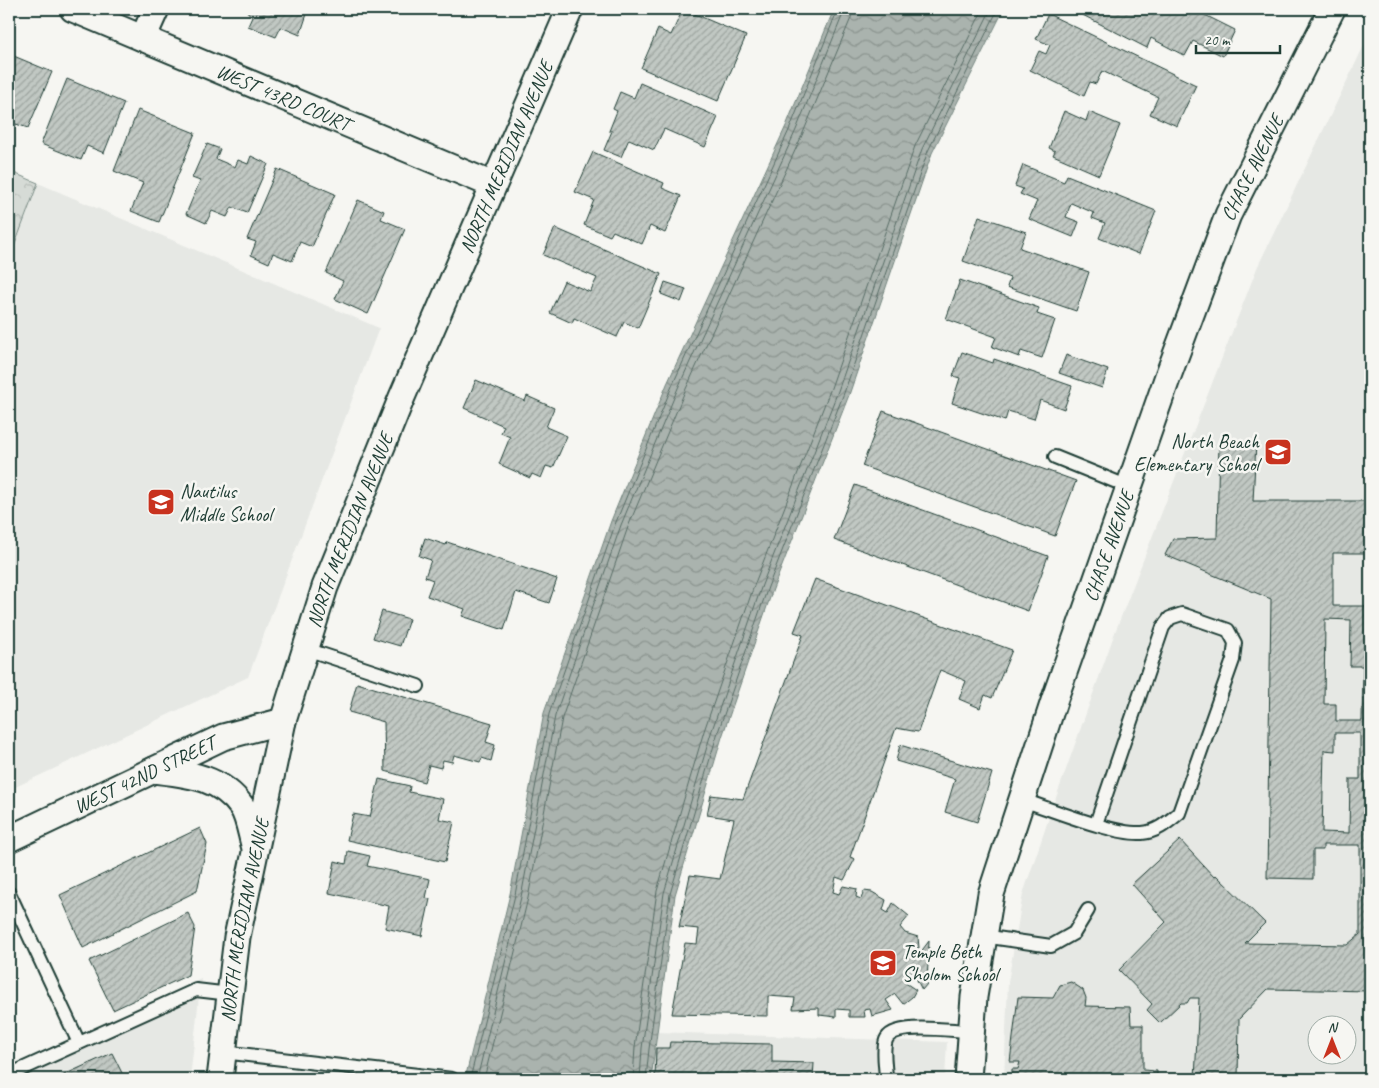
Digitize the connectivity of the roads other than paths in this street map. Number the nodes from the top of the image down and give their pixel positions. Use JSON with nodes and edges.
{"nodes":[{"id":1,"x":73,"y":9,"type":"edge"},
{"id":2,"x":156,"y":9,"type":"edge"},
{"id":3,"x":570,"y":9,"type":"edge"},
{"id":4,"x":1332,"y":9,"type":"edge"},
{"id":5,"x":144,"y":38,"type":"junction"},
{"id":6,"x":493,"y":185,"type":"junction"},
{"id":7,"x":1055,"y":457,"type":"dead end"},
{"id":8,"x":1129,"y":487,"type":"junction"},
{"id":9,"x":306,"y":649,"type":"junction"},
{"id":10,"x":418,"y":686,"type":"dead end"},
{"id":11,"x":283,"y":721,"type":"junction"},
{"id":12,"x":154,"y":770,"type":"junction"},
{"id":13,"x":1022,"y":800,"type":"junction"},
{"id":14,"x":1096,"y":824,"type":"junction"},
{"id":15,"x":9,"y":839,"type":"edge"},
{"id":16,"x":256,"y":849,"type":"junction"},
{"id":17,"x":9,"y":893,"type":"edge"},
{"id":18,"x":1088,"y":910,"type":"dead end"},
{"id":19,"x":983,"y":936,"type":"junction"},
{"id":20,"x":230,"y":994,"type":"junction"},
{"id":21,"x":970,"y":1031,"type":"junction"},
{"id":22,"x":78,"y":1043,"type":"junction"},
{"id":23,"x":223,"y":1052,"type":"junction"},
{"id":24,"x":9,"y":1075,"type":"edge"},
{"id":25,"x":220,"y":1079,"type":"edge"},
{"id":26,"x":452,"y":1079,"type":"edge"},
{"id":27,"x":886,"y":1079,"type":"edge"},
{"id":28,"x":968,"y":1079,"type":"edge"}],
"edges":[{"from":1,"to":5,"type":"street","name":"WEST 43RD COURT"},
{"from":2,"to":5,"type":"street"},
{"from":3,"to":6,"type":"street","name":"NORTH MERIDIAN AVENUE"},
{"from":4,"to":8,"type":"street","name":"CHASE AVENUE"},
{"from":5,"to":6,"type":"street","name":"WEST 43RD COURT"},
{"from":6,"to":9,"type":"street","name":"NORTH MERIDIAN AVENUE"},
{"from":7,"to":8,"type":"lane"},
{"from":8,"to":13,"type":"street","name":"CHASE AVENUE"},
{"from":9,"to":10,"type":"lane"},
{"from":9,"to":11,"type":"street","name":"NORTH MERIDIAN AVENUE"},
{"from":11,"to":12,"type":"street","name":"WEST 42ND STREET"},
{"from":11,"to":16,"type":"street","name":"NORTH MERIDIAN AVENUE"},
{"from":12,"to":15,"type":"street","name":"WEST 42ND STREET"},
{"from":12,"to":16,"type":"street"},
{"from":13,"to":14,"type":"lane"},
{"from":13,"to":19,"type":"street","name":"CHASE AVENUE"},
{"from":14,"to":14,"type":"lane"},
{"from":16,"to":20,"type":"street","name":"NORTH MERIDIAN AVENUE"},
{"from":17,"to":22,"type":"lane"},
{"from":18,"to":19,"type":"lane"},
{"from":19,"to":21,"type":"street","name":"CHASE AVENUE"},
{"from":20,"to":22,"type":"lane"},
{"from":20,"to":23,"type":"street","name":"NORTH MERIDIAN AVENUE"},
{"from":21,"to":27,"type":"lane"},
{"from":21,"to":28,"type":"street","name":"CHASE AVENUE"},
{"from":22,"to":24,"type":"lane"},
{"from":23,"to":25,"type":"street","name":"NORTH MERIDIAN AVENUE"},
{"from":23,"to":26,"type":"lane"}]}
